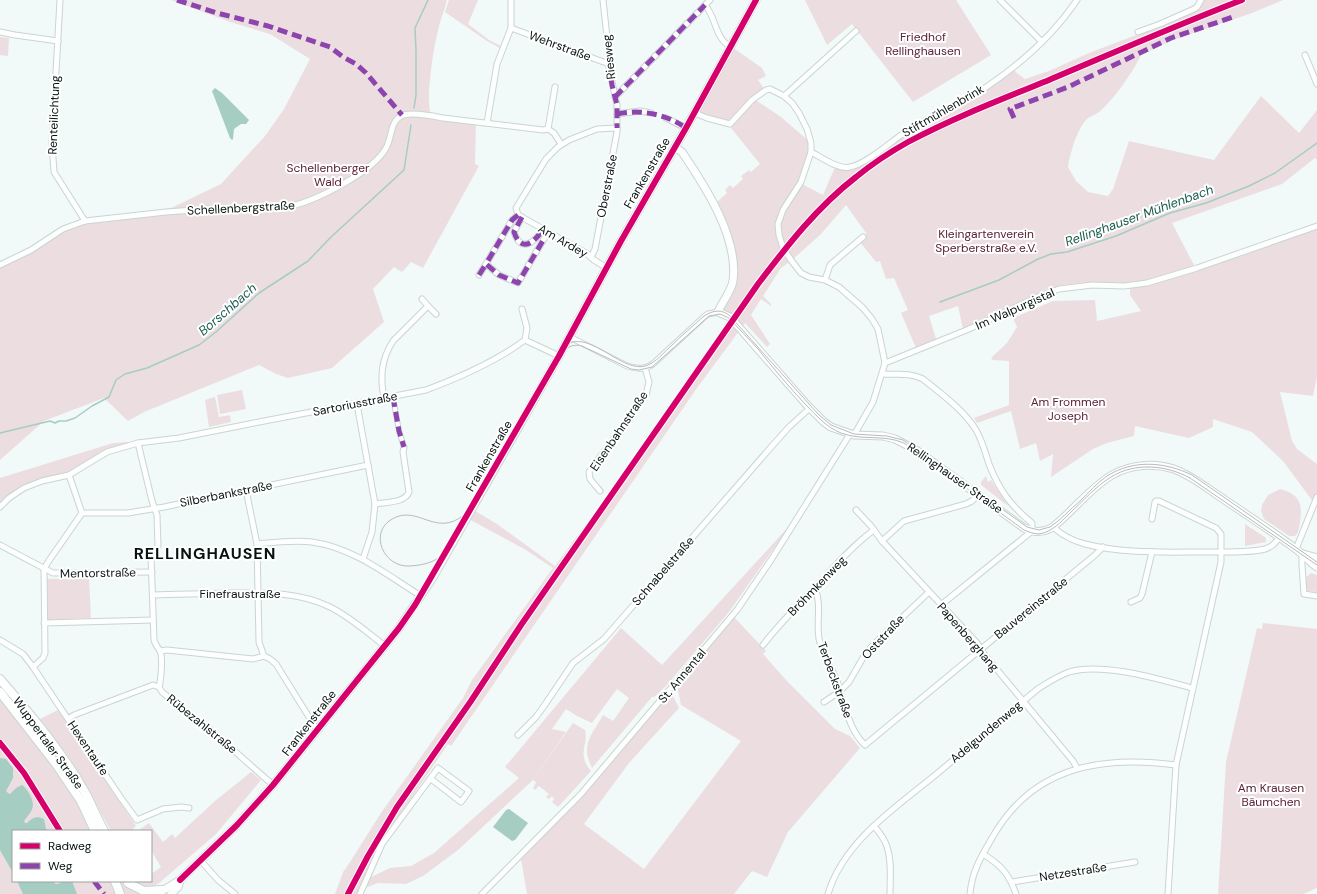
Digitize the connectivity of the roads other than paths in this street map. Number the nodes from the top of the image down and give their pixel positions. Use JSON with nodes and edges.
{"nodes":[{"id":1,"x":60,"y":0,"type":"edge"},
{"id":2,"x":511,"y":0,"type":"edge"},
{"id":3,"x":603,"y":0,"type":"edge"},
{"id":4,"x":710,"y":0,"type":"edge"},
{"id":5,"x":756,"y":0,"type":"edge"},
{"id":6,"x":1000,"y":0,"type":"edge"},
{"id":7,"x":1077,"y":0,"type":"edge"},
{"id":8,"x":1202,"y":0,"type":"edge"},
{"id":9,"x":705,"y":6,"type":"junction"},
{"id":10,"x":511,"y":28,"type":"junction"},
{"id":11,"x":0,"y":32,"type":"edge"},
{"id":12,"x":856,"y":32,"type":"dead end"},
{"id":13,"x":1138,"y":32,"type":"dead end"},
{"id":14,"x":58,"y":41,"type":"junction"},
{"id":15,"x":1042,"y":42,"type":"junction"},
{"id":16,"x":731,"y":47,"type":"junction"},
{"id":17,"x":1305,"y":55,"type":"dead end"},
{"id":18,"x":609,"y":64,"type":"junction"},
{"id":19,"x":1317,"y":84,"type":"edge"},
{"id":20,"x":555,"y":87,"type":"dead end"},
{"id":21,"x":784,"y":96,"type":"junction"},
{"id":22,"x":615,"y":97,"type":"junction"},
{"id":23,"x":651,"y":113,"type":"dead end"},
{"id":24,"x":694,"y":113,"type":"junction"},
{"id":25,"x":617,"y":114,"type":"junction"},
{"id":26,"x":666,"y":118,"type":"dead end"},
{"id":27,"x":487,"y":123,"type":"junction"},
{"id":28,"x":617,"y":128,"type":"junction"},
{"id":29,"x":686,"y":128,"type":"junction"},
{"id":30,"x":548,"y":129,"type":"junction"},
{"id":31,"x":561,"y":144,"type":"junction"},
{"id":32,"x":675,"y":147,"type":"junction"},
{"id":33,"x":811,"y":152,"type":"junction"},
{"id":34,"x":520,"y":216,"type":"junction"},
{"id":35,"x":85,"y":221,"type":"junction"},
{"id":36,"x":1317,"y":226,"type":"edge"},
{"id":37,"x":545,"y":230,"type":"junction"},
{"id":38,"x":863,"y":237,"type":"dead end"},
{"id":39,"x":591,"y":257,"type":"junction"},
{"id":40,"x":486,"y":264,"type":"junction"},
{"id":41,"x":0,"y":265,"type":"edge"},
{"id":42,"x":607,"y":268,"type":"junction"},
{"id":43,"x":479,"y":275,"type":"dead end"},
{"id":44,"x":825,"y":280,"type":"junction"},
{"id":45,"x":422,"y":299,"type":"dead end"},
{"id":46,"x":428,"y":306,"type":"junction"},
{"id":47,"x":522,"y":309,"type":"dead end"},
{"id":48,"x":718,"y":312,"type":"junction"},
{"id":49,"x":436,"y":314,"type":"dead end"},
{"id":50,"x":570,"y":337,"type":"junction"},
{"id":51,"x":525,"y":340,"type":"junction"},
{"id":52,"x":559,"y":356,"type":"junction"},
{"id":53,"x":885,"y":363,"type":"junction"},
{"id":54,"x":645,"y":368,"type":"junction"},
{"id":55,"x":882,"y":374,"type":"junction"},
{"id":56,"x":393,"y":397,"type":"junction"},
{"id":57,"x":384,"y":398,"type":"junction"},
{"id":58,"x":357,"y":404,"type":"junction"},
{"id":59,"x":810,"y":408,"type":"junction"},
{"id":60,"x":852,"y":434,"type":"junction"},
{"id":61,"x":138,"y":443,"type":"junction"},
{"id":62,"x":404,"y":447,"type":"joint"},
{"id":63,"x":368,"y":465,"type":"junction"},
{"id":64,"x":69,"y":475,"type":"junction"},
{"id":65,"x":246,"y":490,"type":"junction"},
{"id":66,"x":600,"y":491,"type":"dead end"},
{"id":67,"x":978,"y":494,"type":"junction"},
{"id":68,"x":1317,"y":497,"type":"edge"},
{"id":69,"x":375,"y":504,"type":"junction"},
{"id":70,"x":0,"y":507,"type":"edge"},
{"id":71,"x":155,"y":508,"type":"junction"},
{"id":72,"x":856,"y":510,"type":"dead end"},
{"id":73,"x":82,"y":513,"type":"junction"},
{"id":74,"x":1152,"y":519,"type":"dead end"},
{"id":75,"x":1053,"y":527,"type":"junction"},
{"id":76,"x":874,"y":530,"type":"junction"},
{"id":77,"x":1032,"y":531,"type":"junction"},
{"id":78,"x":1279,"y":538,"type":"junction"},
{"id":79,"x":882,"y":541,"type":"junction"},
{"id":80,"x":257,"y":544,"type":"junction"},
{"id":81,"x":0,"y":545,"type":"edge"},
{"id":82,"x":1103,"y":547,"type":"junction"},
{"id":83,"x":1296,"y":549,"type":"junction"},
{"id":84,"x":1152,"y":552,"type":"junction"},
{"id":85,"x":1221,"y":552,"type":"junction"},
{"id":86,"x":1302,"y":554,"type":"junction"},
{"id":87,"x":1317,"y":558,"type":"edge"},
{"id":88,"x":362,"y":559,"type":"junction"},
{"id":89,"x":1317,"y":568,"type":"edge"},
{"id":90,"x":44,"y":569,"type":"junction"},
{"id":91,"x":152,"y":572,"type":"junction"},
{"id":92,"x":815,"y":588,"type":"junction"},
{"id":93,"x":258,"y":592,"type":"junction"},
{"id":94,"x":929,"y":592,"type":"junction"},
{"id":95,"x":153,"y":595,"type":"junction"},
{"id":96,"x":421,"y":596,"type":"junction"},
{"id":97,"x":1317,"y":596,"type":"edge"},
{"id":98,"x":1131,"y":602,"type":"dead end"},
{"id":99,"x":941,"y":605,"type":"junction"},
{"id":100,"x":153,"y":620,"type":"junction"},
{"id":101,"x":44,"y":623,"type":"junction"},
{"id":102,"x":0,"y":640,"type":"edge"},
{"id":103,"x":763,"y":645,"type":"dead end"},
{"id":104,"x":385,"y":646,"type":"junction"},
{"id":105,"x":980,"y":649,"type":"junction"},
{"id":106,"x":160,"y":651,"type":"junction"},
{"id":107,"x":264,"y":656,"type":"junction"},
{"id":108,"x":33,"y":667,"type":"junction"},
{"id":109,"x":0,"y":679,"type":"edge"},
{"id":110,"x":158,"y":687,"type":"junction"},
{"id":111,"x":1192,"y":688,"type":"junction"},
{"id":112,"x":0,"y":692,"type":"edge"},
{"id":113,"x":840,"y":692,"type":"junction"},
{"id":114,"x":1023,"y":701,"type":"junction"},
{"id":115,"x":824,"y":702,"type":"dead end"},
{"id":116,"x":68,"y":719,"type":"junction"},
{"id":117,"x":317,"y":730,"type":"junction"},
{"id":118,"x":518,"y":735,"type":"dead end"},
{"id":119,"x":865,"y":745,"type":"joint"},
{"id":120,"x":1176,"y":765,"type":"junction"},
{"id":121,"x":1077,"y":768,"type":"junction"},
{"id":122,"x":431,"y":779,"type":"junction"},
{"id":123,"x":273,"y":785,"type":"junction"},
{"id":124,"x":189,"y":808,"type":"dead end"},
{"id":125,"x":874,"y":826,"type":"junction"},
{"id":126,"x":95,"y":830,"type":"edge"},
{"id":127,"x":104,"y":830,"type":"edge"},
{"id":128,"x":982,"y":854,"type":"junction"},
{"id":129,"x":200,"y":861,"type":"junction"},
{"id":130,"x":1135,"y":862,"type":"dead end"},
{"id":131,"x":180,"y":880,"type":"junction"},
{"id":132,"x":115,"y":882,"type":"edge"},
{"id":133,"x":127,"y":882,"type":"edge"},
{"id":134,"x":1012,"y":882,"type":"junction"},
{"id":135,"x":160,"y":892,"type":"edge"},
{"id":136,"x":120,"y":894,"type":"edge"},
{"id":137,"x":132,"y":894,"type":"edge"},
{"id":138,"x":171,"y":894,"type":"edge"},
{"id":139,"x":235,"y":894,"type":"edge"},
{"id":140,"x":360,"y":894,"type":"edge"},
{"id":141,"x":482,"y":894,"type":"edge"},
{"id":142,"x":828,"y":894,"type":"edge"},
{"id":143,"x":890,"y":894,"type":"edge"},
{"id":144,"x":970,"y":894,"type":"edge"},
{"id":145,"x":1016,"y":894,"type":"edge"},
{"id":146,"x":1168,"y":894,"type":"edge"}],
"edges":[{"from":1,"to":14,"type":"street","name":"Renteilichtung"},
{"from":2,"to":10,"type":"street"},
{"from":3,"to":18,"type":"street","name":"Riesweg"},
{"from":4,"to":9,"type":"street"},
{"from":5,"to":16,"type":"main road","name":"Frankenstraße"},
{"from":6,"to":15,"type":"street"},
{"from":7,"to":15,"type":"street","name":"Stiftmühlenbrink"},
{"from":8,"to":13,"type":"street"},
{"from":9,"to":16,"type":"street"},
{"from":9,"to":22,"type":"street"},
{"from":10,"to":18,"type":"street","name":"Wehrstraße"},
{"from":10,"to":27,"type":"street"},
{"from":11,"to":14,"type":"street"},
{"from":12,"to":21,"type":"street"},
{"from":14,"to":35,"type":"street","name":"Renteilichtung"},
{"from":15,"to":33,"type":"street","name":"Stiftmühlenbrink"},
{"from":16,"to":24,"type":"main road","name":"Frankenstraße"},
{"from":17,"to":19,"type":"street"},
{"from":18,"to":22,"type":"street","name":"Riesweg"},
{"from":20,"to":30,"type":"street"},
{"from":21,"to":24,"type":"street"},
{"from":21,"to":33,"type":"street"},
{"from":22,"to":25,"type":"street","name":"Riesweg"},
{"from":23,"to":25,"type":"street"},
{"from":24,"to":29,"type":"main road","name":"Frankenstraße"},
{"from":25,"to":28,"type":"street","name":"Oberstraße"},
{"from":26,"to":29,"type":"street"},
{"from":27,"to":30,"type":"street","name":"Schellenbergstraße"},
{"from":27,"to":35,"type":"street","name":"Schellenbergstraße"},
{"from":28,"to":31,"type":"street"},
{"from":28,"to":39,"type":"street","name":"Oberstraße"},
{"from":29,"to":32,"type":"main road","name":"Frankenstraße"},
{"from":30,"to":31,"type":"street"},
{"from":31,"to":34,"type":"street"},
{"from":32,"to":42,"type":"main road","name":"Frankenstraße"},
{"from":32,"to":48,"type":"main road"},
{"from":33,"to":44,"type":"street"},
{"from":34,"to":37,"type":"street","name":"Am Ardey"},
{"from":34,"to":37,"type":"street"},
{"from":34,"to":40,"type":"street"},
{"from":35,"to":41,"type":"street","name":"Schellenbergstraße"},
{"from":36,"to":53,"type":"street","name":"Im Walpurgistal"},
{"from":37,"to":39,"type":"street","name":"Am Ardey"},
{"from":37,"to":40,"type":"street"},
{"from":38,"to":44,"type":"street"},
{"from":39,"to":42,"type":"street","name":"Am Ardey"},
{"from":40,"to":43,"type":"street"},
{"from":42,"to":50,"type":"main road","name":"Frankenstraße"},
{"from":44,"to":53,"type":"street"},
{"from":45,"to":46,"type":"street"},
{"from":46,"to":49,"type":"street"},
{"from":46,"to":57,"type":"street"},
{"from":47,"to":51,"type":"street"},
{"from":48,"to":54,"type":"street"},
{"from":48,"to":59,"type":"main road","name":"Rellinghauser Straße"},
{"from":50,"to":52,"type":"main road","name":"Frankenstraße"},
{"from":50,"to":54,"type":"street"},
{"from":51,"to":52,"type":"street"},
{"from":51,"to":56,"type":"street","name":"Sartoriusstraße"},
{"from":52,"to":96,"type":"main road","name":"Frankenstraße"},
{"from":53,"to":55,"type":"street"},
{"from":54,"to":66,"type":"street","name":"Eisenbahnstraße"},
{"from":55,"to":60,"type":"street"},
{"from":55,"to":77,"type":"street"},
{"from":56,"to":57,"type":"street","name":"Sartoriusstraße"},
{"from":56,"to":62,"type":"street"},
{"from":57,"to":58,"type":"street","name":"Sartoriusstraße"},
{"from":58,"to":61,"type":"street","name":"Sartoriusstraße"},
{"from":58,"to":63,"type":"street"},
{"from":59,"to":60,"type":"main road","name":"Rellinghauser Straße"},
{"from":59,"to":118,"type":"street","name":"Schnabelstraße"},
{"from":60,"to":67,"type":"main road","name":"Rellinghauser Straße"},
{"from":60,"to":141,"type":"street","name":"St. Annental"},
{"from":61,"to":64,"type":"street"},
{"from":61,"to":71,"type":"street","name":"Rübezahlstraße"},
{"from":62,"to":69,"type":"street"},
{"from":63,"to":65,"type":"street","name":"Silberbankstraße"},
{"from":63,"to":69,"type":"street"},
{"from":64,"to":70,"type":"street"},
{"from":64,"to":73,"type":"street"},
{"from":65,"to":71,"type":"street","name":"Silberbankstraße"},
{"from":65,"to":80,"type":"street"},
{"from":67,"to":77,"type":"main road","name":"Rellinghauser Straße"},
{"from":67,"to":79,"type":"street"},
{"from":68,"to":83,"type":"street"},
{"from":69,"to":88,"type":"street"},
{"from":71,"to":73,"type":"street","name":"Silberbankstraße"},
{"from":71,"to":91,"type":"street","name":"Rübezahlstraße"},
{"from":72,"to":76,"type":"street","name":"Papenberghang"},
{"from":73,"to":90,"type":"street"},
{"from":74,"to":85,"type":"street"},
{"from":75,"to":77,"type":"main road"},
{"from":75,"to":78,"type":"main road"},
{"from":75,"to":82,"type":"street"},
{"from":76,"to":79,"type":"street","name":"Papenberghang"},
{"from":76,"to":92,"type":"street","name":"Bröhmkenweg"},
{"from":77,"to":99,"type":"street"},
{"from":78,"to":83,"type":"main road"},
{"from":78,"to":85,"type":"street"},
{"from":79,"to":94,"type":"street","name":"Papenberghang"},
{"from":80,"to":88,"type":"street"},
{"from":80,"to":93,"type":"street"},
{"from":81,"to":90,"type":"street","name":"Mentorstraße"},
{"from":82,"to":84,"type":"street"},
{"from":82,"to":105,"type":"street","name":"Bauvereinstraße"},
{"from":83,"to":86,"type":"main road"},
{"from":84,"to":85,"type":"street"},
{"from":84,"to":98,"type":"street"},
{"from":85,"to":111,"type":"street"},
{"from":86,"to":87,"type":"main road"},
{"from":86,"to":89,"type":"main road"},
{"from":86,"to":97,"type":"street"},
{"from":88,"to":96,"type":"street"},
{"from":90,"to":91,"type":"street","name":"Mentorstraße"},
{"from":90,"to":101,"type":"street"},
{"from":91,"to":95,"type":"street","name":"Rübezahlstraße"},
{"from":92,"to":103,"type":"street","name":"Bröhmkenweg"},
{"from":92,"to":113,"type":"street","name":"Terbeckstraße"},
{"from":93,"to":95,"type":"street","name":"Finefraustraße"},
{"from":93,"to":104,"type":"street","name":"Finefraustraße"},
{"from":93,"to":107,"type":"street"},
{"from":94,"to":99,"type":"street","name":"Papenberghang"},
{"from":94,"to":113,"type":"street","name":"Oststraße"},
{"from":95,"to":100,"type":"street","name":"Rübezahlstraße"},
{"from":96,"to":104,"type":"main road","name":"Frankenstraße"},
{"from":99,"to":105,"type":"street","name":"Papenberghang"},
{"from":100,"to":101,"type":"street"},
{"from":100,"to":106,"type":"street","name":"Rübezahlstraße"},
{"from":101,"to":108,"type":"street"},
{"from":102,"to":108,"type":"street","name":"Hexentaufe"},
{"from":104,"to":117,"type":"main road","name":"Frankenstraße"},
{"from":105,"to":114,"type":"street","name":"Papenberghang"},
{"from":105,"to":119,"type":"street","name":"Bauvereinstraße"},
{"from":106,"to":107,"type":"street"},
{"from":106,"to":110,"type":"street","name":"Rübezahlstraße"},
{"from":107,"to":117,"type":"street"},
{"from":108,"to":116,"type":"street","name":"Hexentaufe"},
{"from":109,"to":127,"type":"main road","name":"Wuppertaler Straße"},
{"from":110,"to":116,"type":"street"},
{"from":110,"to":123,"type":"street","name":"Rübezahlstraße"},
{"from":111,"to":114,"type":"street","name":"Adelgundenweg"},
{"from":111,"to":120,"type":"street"},
{"from":112,"to":126,"type":"main road","name":"Wuppertaler Straße"},
{"from":113,"to":115,"type":"street","name":"Oststraße"},
{"from":113,"to":119,"type":"street","name":"Terbeckstraße"},
{"from":114,"to":121,"type":"street","name":"Papenberghang"},
{"from":114,"to":125,"type":"street","name":"Adelgundenweg"},
{"from":116,"to":124,"type":"street","name":"Hexentaufe"},
{"from":117,"to":123,"type":"main road","name":"Frankenstraße"},
{"from":120,"to":121,"type":"street"},
{"from":120,"to":146,"type":"street"},
{"from":121,"to":128,"type":"street"},
{"from":122,"to":122,"type":"street"},
{"from":122,"to":140,"type":"street"},
{"from":123,"to":129,"type":"main road","name":"Frankenstraße"},
{"from":125,"to":142,"type":"street","name":"Adelgundenweg"},
{"from":125,"to":143,"type":"street"},
{"from":128,"to":134,"type":"street"},
{"from":128,"to":144,"type":"street"},
{"from":129,"to":131,"type":"main road","name":"Frankenstraße"},
{"from":129,"to":139,"type":"street"},
{"from":130,"to":134,"type":"street","name":"Netzestraße"},
{"from":131,"to":135,"type":"main road","name":"Frankenstraße"},
{"from":131,"to":138,"type":"main road","name":"Frankenstraße"},
{"from":132,"to":136,"type":"main road"},
{"from":133,"to":135,"type":"main road"},
{"from":133,"to":137,"type":"main road"},
{"from":134,"to":145,"type":"street"}]}
